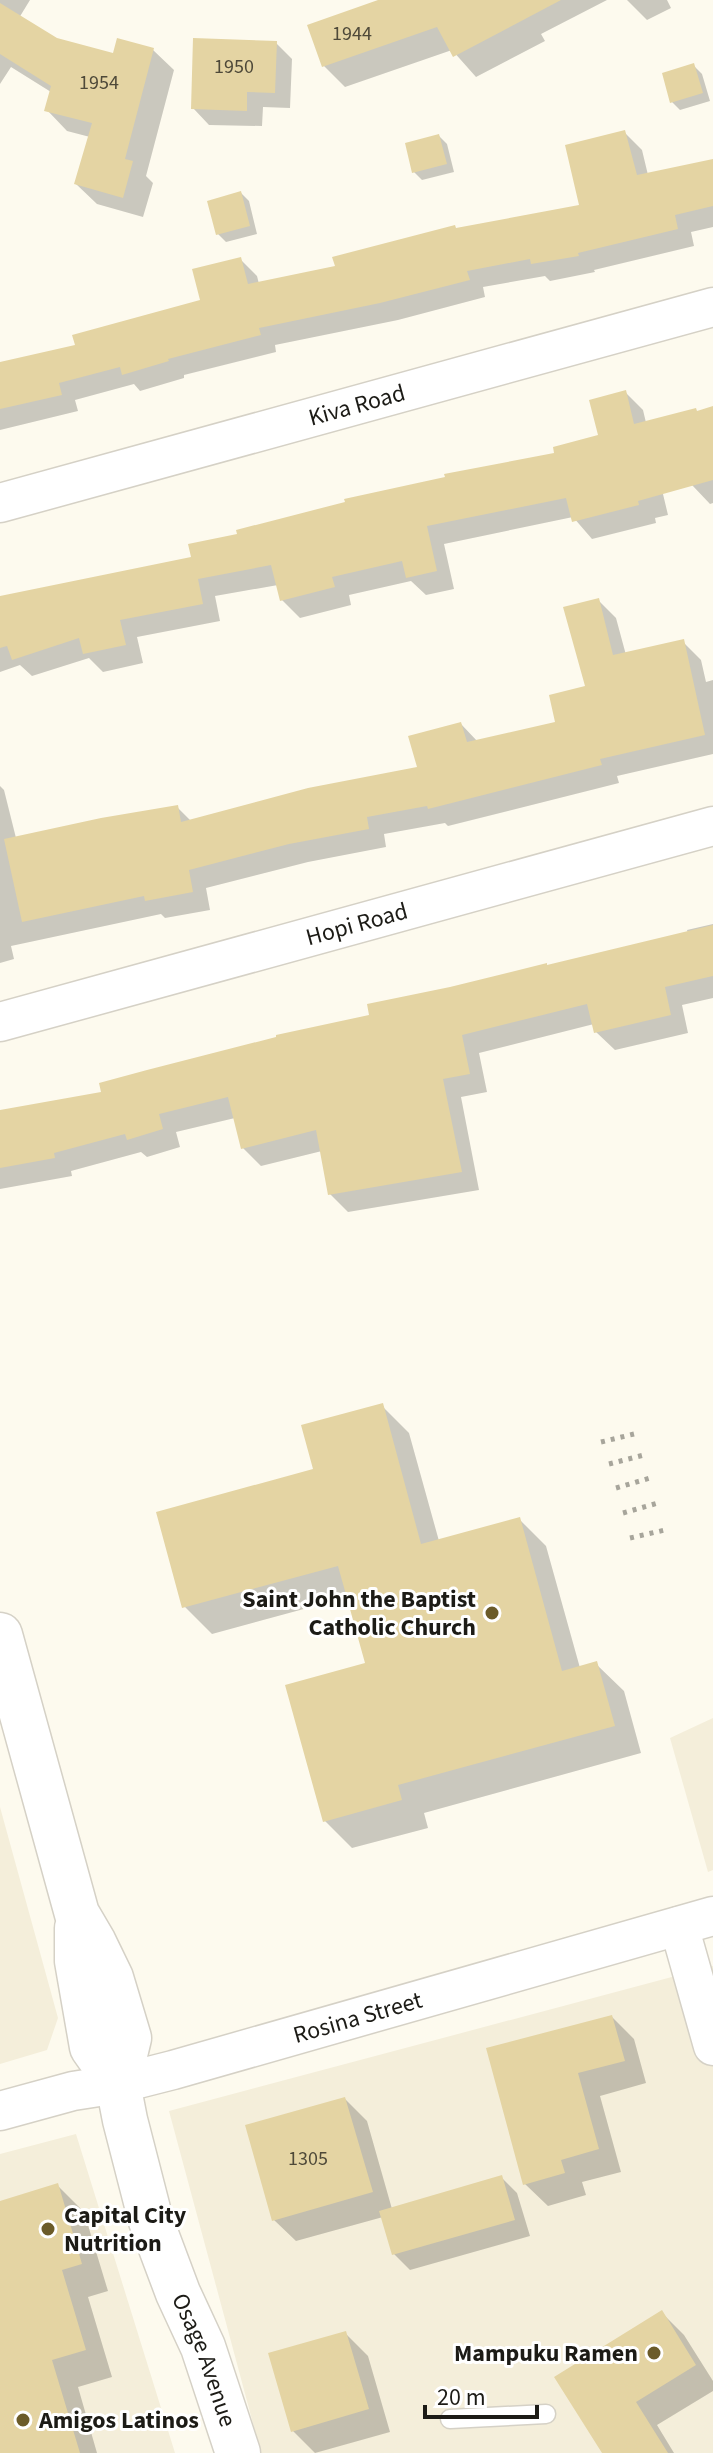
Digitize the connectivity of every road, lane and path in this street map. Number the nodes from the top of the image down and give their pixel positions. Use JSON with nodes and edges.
{"nodes":[{"id":1,"x":713,"y":307,"type":"edge"},
{"id":2,"x":0,"y":503,"type":"edge"},
{"id":3,"x":713,"y":826,"type":"edge"},
{"id":4,"x":0,"y":1022,"type":"edge"},
{"id":5,"x":634,"y":1434,"type":"dead end"},
{"id":6,"x":601,"y":1442,"type":"dead end"},
{"id":7,"x":644,"y":1455,"type":"dead end"},
{"id":8,"x":609,"y":1464,"type":"dead end"},
{"id":9,"x":650,"y":1478,"type":"dead end"},
{"id":10,"x":616,"y":1488,"type":"dead end"},
{"id":11,"x":658,"y":1503,"type":"dead end"},
{"id":12,"x":623,"y":1513,"type":"dead end"},
{"id":13,"x":665,"y":1530,"type":"dead end"},
{"id":14,"x":630,"y":1538,"type":"dead end"},
{"id":15,"x":0,"y":1635,"type":"edge"},
{"id":16,"x":696,"y":1921,"type":"edge"},
{"id":17,"x":713,"y":2046,"type":"edge"},
{"id":18,"x":118,"y":2084,"type":"junction"},
{"id":19,"x":0,"y":2111,"type":"edge"},
{"id":20,"x":546,"y":2414,"type":"dead end"},
{"id":21,"x":450,"y":2419,"type":"dead end"},
{"id":22,"x":238,"y":2453,"type":"edge"}],
"edges":[{"from":1,"to":2,"type":"street","name":"Kiva Road"},
{"from":3,"to":4,"type":"street","name":"Hopi Road"},
{"from":5,"to":6,"type":"path"},
{"from":7,"to":8,"type":"path"},
{"from":9,"to":10,"type":"path"},
{"from":11,"to":12,"type":"path"},
{"from":13,"to":14,"type":"path"},
{"from":15,"to":18,"type":"street","name":"Osage Avenue"},
{"from":16,"to":17,"type":"street"},
{"from":16,"to":18,"type":"street","name":"Rosina Street"},
{"from":18,"to":19,"type":"street","name":"Rosina Street"},
{"from":18,"to":22,"type":"street","name":"Osage Avenue"},
{"from":20,"to":21,"type":"lane"}]}
